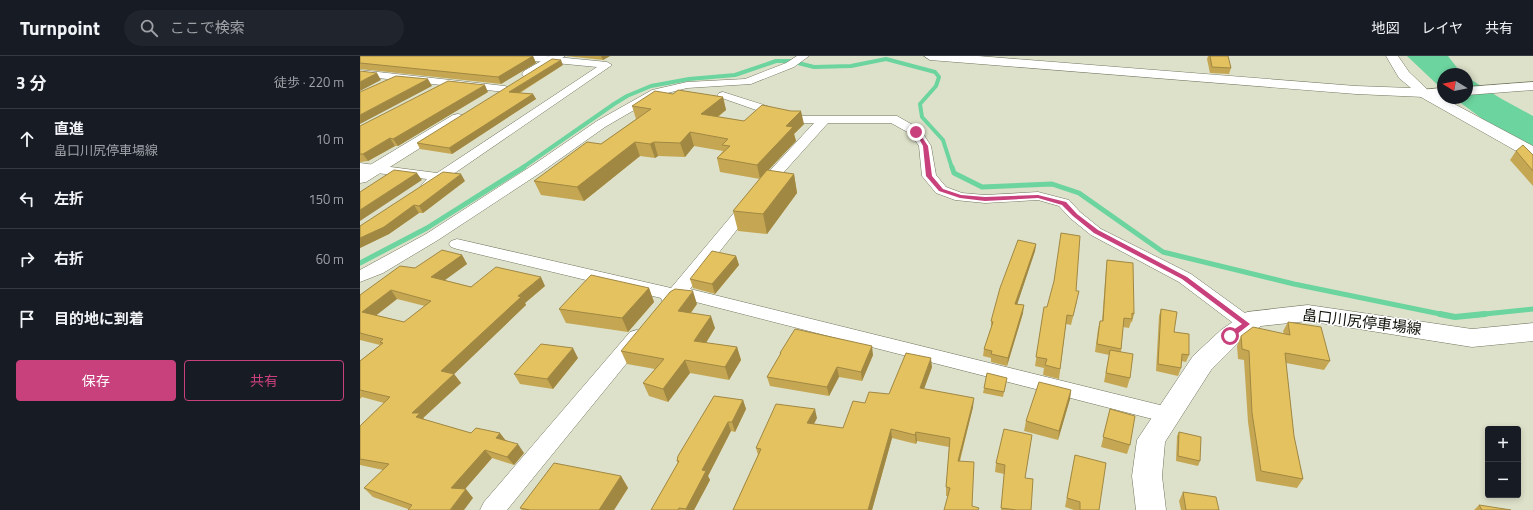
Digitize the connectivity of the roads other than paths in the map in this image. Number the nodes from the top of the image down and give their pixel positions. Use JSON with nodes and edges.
{"nodes":[{"id":1,"x":514,"y":56,"type":"edge"},
{"id":2,"x":930,"y":56,"type":"edge"},
{"id":3,"x":1392,"y":56,"type":"edge"},
{"id":4,"x":804,"y":57,"type":"edge"},
{"id":5,"x":556,"y":58,"type":"edge"},
{"id":6,"x":360,"y":74,"type":"edge"},
{"id":7,"x":399,"y":77,"type":"junction"},
{"id":8,"x":449,"y":83,"type":"junction"},
{"id":9,"x":1533,"y":86,"type":"edge"},
{"id":10,"x":379,"y":87,"type":"edge"},
{"id":11,"x":505,"y":89,"type":"junction"},
{"id":12,"x":1473,"y":91,"type":"edge"},
{"id":13,"x":1435,"y":92,"type":"edge"},
{"id":14,"x":428,"y":94,"type":"edge"},
{"id":15,"x":723,"y":95,"type":"edge"},
{"id":16,"x":486,"y":101,"type":"edge"},
{"id":17,"x":473,"y":109,"type":"edge"},
{"id":18,"x":825,"y":120,"type":"junction"},
{"id":19,"x":1533,"y":153,"type":"edge"},
{"id":20,"x":367,"y":168,"type":"edge"},
{"id":21,"x":440,"y":177,"type":"junction"},
{"id":22,"x":360,"y":178,"type":"edge"},
{"id":23,"x":413,"y":195,"type":"edge"},
{"id":24,"x":457,"y":244,"type":"dead end"},
{"id":25,"x":360,"y":277,"type":"edge"},
{"id":26,"x":675,"y":295,"type":"junction"},
{"id":27,"x":1247,"y":324,"type":"junction"},
{"id":28,"x":1533,"y":332,"type":"edge"},
{"id":29,"x":1168,"y":415,"type":"junction"},
{"id":30,"x":492,"y":510,"type":"edge"},
{"id":31,"x":1151,"y":510,"type":"edge"}],
"edges":[{"from":1,"to":5,"type":"street"},
{"from":2,"to":13,"type":"street"},
{"from":3,"to":13,"type":"street"},
{"from":4,"to":25,"type":"street"},
{"from":5,"to":11,"type":"street"},
{"from":5,"to":21,"type":"street"},
{"from":6,"to":7,"type":"street"},
{"from":7,"to":8,"type":"street"},
{"from":7,"to":10,"type":"street"},
{"from":8,"to":11,"type":"street"},
{"from":8,"to":14,"type":"street"},
{"from":9,"to":12,"type":"main road"},
{"from":11,"to":16,"type":"street"},
{"from":13,"to":19,"type":"main road"},
{"from":15,"to":18,"type":"street"},
{"from":17,"to":20,"type":"street"},
{"from":18,"to":26,"type":"street"},
{"from":18,"to":27,"type":"street"},
{"from":20,"to":21,"type":"street"},
{"from":20,"to":22,"type":"street"},
{"from":21,"to":23,"type":"street"},
{"from":24,"to":26,"type":"street"},
{"from":26,"to":29,"type":"street"},
{"from":26,"to":30,"type":"street"},
{"from":27,"to":28,"type":"main road","name":"畠口川尻停車場線"},
{"from":27,"to":29,"type":"main road","name":"畠口川尻停車場線"},
{"from":29,"to":31,"type":"main road","name":"畠口川尻停車場線"}]}
